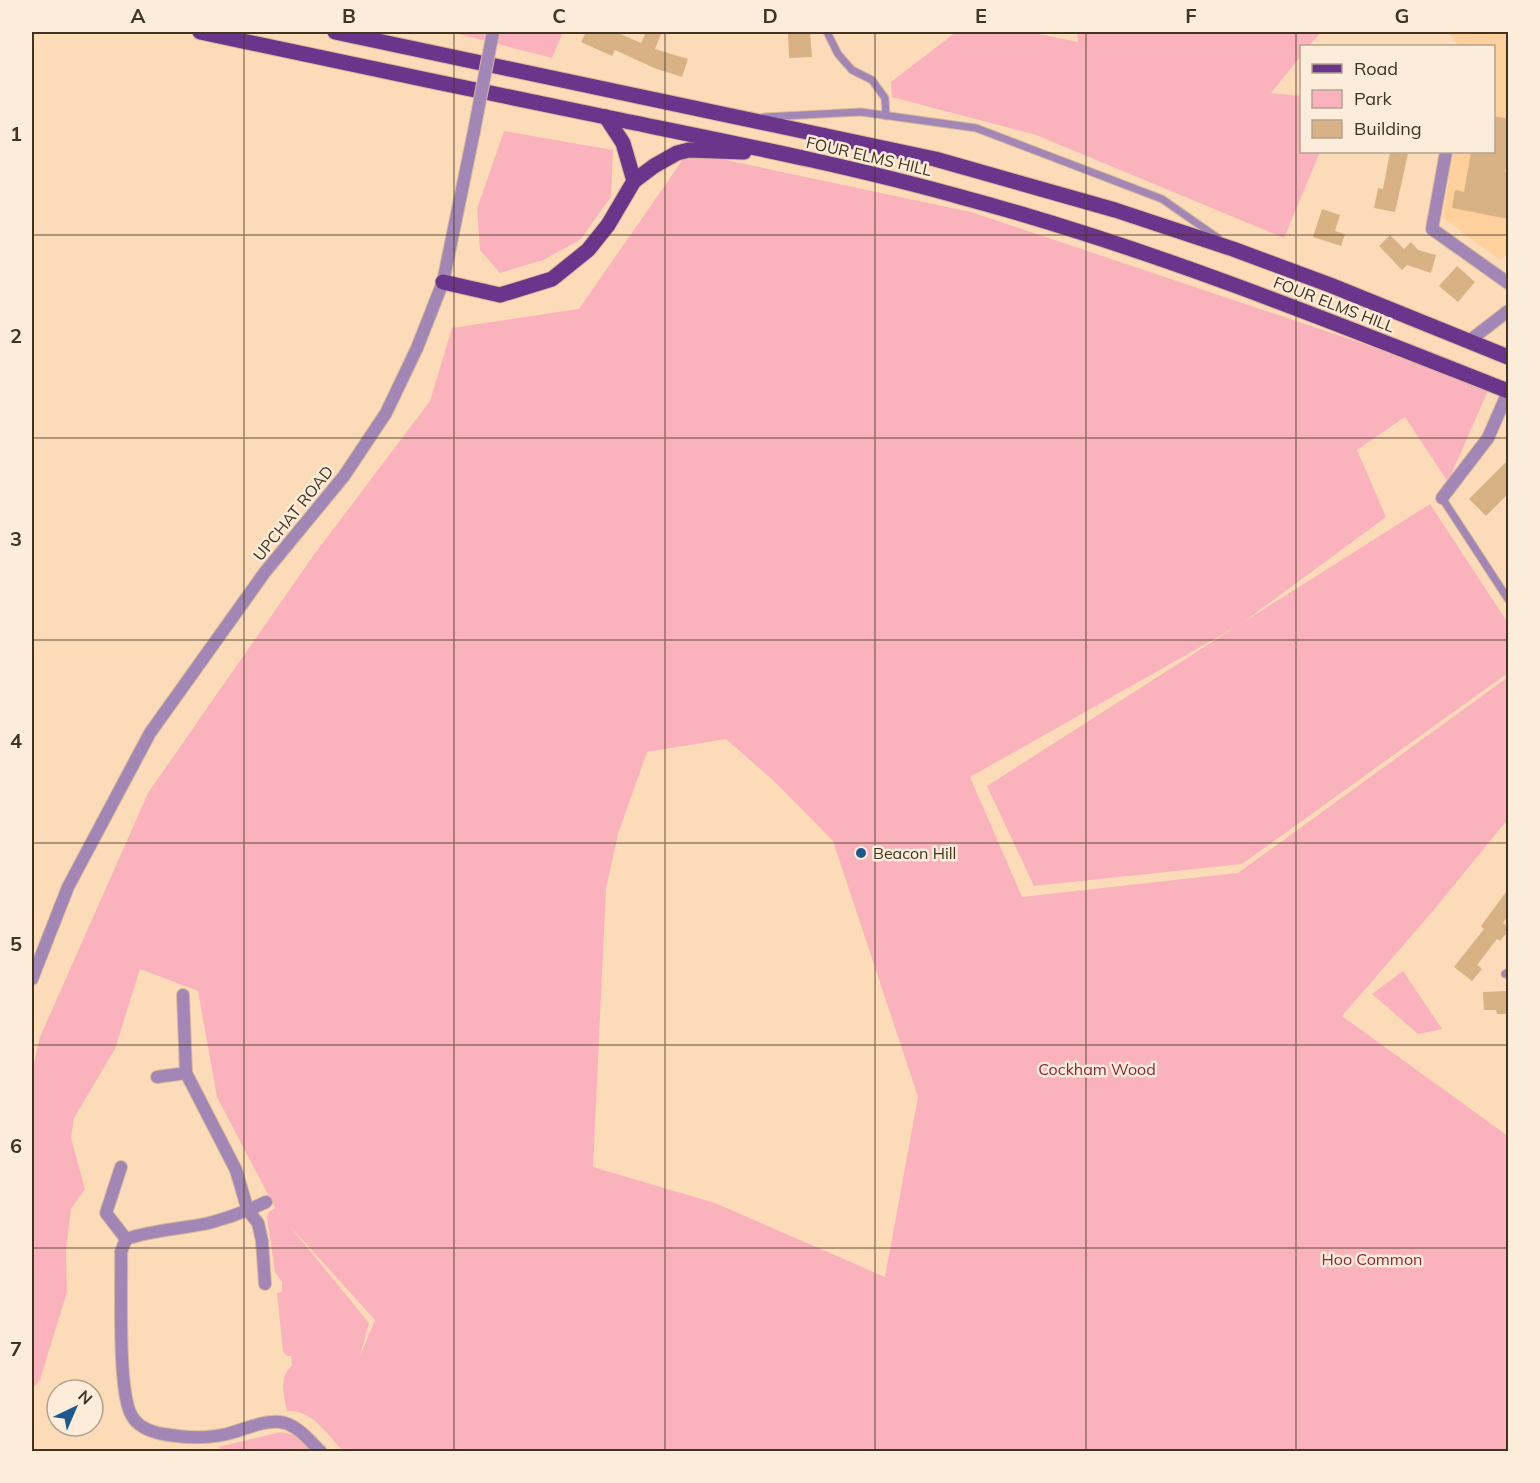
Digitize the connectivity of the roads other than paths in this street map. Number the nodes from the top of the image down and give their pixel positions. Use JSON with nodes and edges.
{"nodes":[{"id":1,"x":200,"y":32,"type":"edge"},
{"id":2,"x":335,"y":32,"type":"edge"},
{"id":3,"x":493,"y":32,"type":"edge"},
{"id":4,"x":827,"y":32,"type":"edge"},
{"id":5,"x":886,"y":116,"type":"junction"},
{"id":6,"x":606,"y":117,"type":"junction"},
{"id":7,"x":747,"y":118,"type":"junction"},
{"id":8,"x":780,"y":153,"type":"junction"},
{"id":9,"x":1446,"y":153,"type":"edge"},
{"id":10,"x":634,"y":181,"type":"junction"},
{"id":11,"x":1233,"y":249,"type":"junction"},
{"id":12,"x":443,"y":282,"type":"junction"},
{"id":13,"x":1509,"y":283,"type":"edge"},
{"id":14,"x":1509,"y":311,"type":"edge"},
{"id":15,"x":1469,"y":341,"type":"junction"},
{"id":16,"x":1509,"y":357,"type":"edge"},
{"id":17,"x":1509,"y":391,"type":"edge"},
{"id":18,"x":1442,"y":498,"type":"joint"},
{"id":19,"x":1509,"y":599,"type":"edge"},
{"id":20,"x":32,"y":979,"type":"edge"},
{"id":21,"x":183,"y":995,"type":"dead end"},
{"id":22,"x":186,"y":1072,"type":"junction"},
{"id":23,"x":157,"y":1077,"type":"dead end"},
{"id":24,"x":122,"y":1167,"type":"dead end"},
{"id":25,"x":266,"y":1202,"type":"dead end"},
{"id":26,"x":248,"y":1211,"type":"junction"},
{"id":27,"x":126,"y":1239,"type":"junction"},
{"id":28,"x":265,"y":1284,"type":"dead end"},
{"id":29,"x":321,"y":1452,"type":"edge"}],
"edges":[{"from":1,"to":6,"type":"main road","name":"FOUR ELMS HILL"},
{"from":2,"to":7,"type":"main road","name":"FOUR ELMS HILL"},
{"from":3,"to":12,"type":"street","name":"UPCHAT ROAD","bridge":true},
{"from":4,"to":5,"type":"lane"},
{"from":5,"to":7,"type":"lane"},
{"from":5,"to":11,"type":"lane"},
{"from":6,"to":8,"type":"main road","name":"FOUR ELMS HILL"},
{"from":6,"to":10,"type":"main road"},
{"from":7,"to":11,"type":"main road","name":"FOUR ELMS HILL"},
{"from":8,"to":10,"type":"main road"},
{"from":8,"to":17,"type":"main road","name":"FOUR ELMS HILL"},
{"from":9,"to":13,"type":"street"},
{"from":10,"to":12,"type":"main road"},
{"from":11,"to":15,"type":"main road","name":"FOUR ELMS HILL"},
{"from":12,"to":20,"type":"street","name":"UPCHAT ROAD"},
{"from":14,"to":15,"type":"street"},
{"from":15,"to":16,"type":"main road","name":"FOUR ELMS HILL"},
{"from":17,"to":18,"type":"street"},
{"from":18,"to":19,"type":"lane"},
{"from":21,"to":22,"type":"street"},
{"from":22,"to":23,"type":"street"},
{"from":22,"to":26,"type":"street"},
{"from":24,"to":27,"type":"street"},
{"from":25,"to":26,"type":"street"},
{"from":26,"to":27,"type":"street"},
{"from":26,"to":28,"type":"street"},
{"from":27,"to":29,"type":"street"}]}
